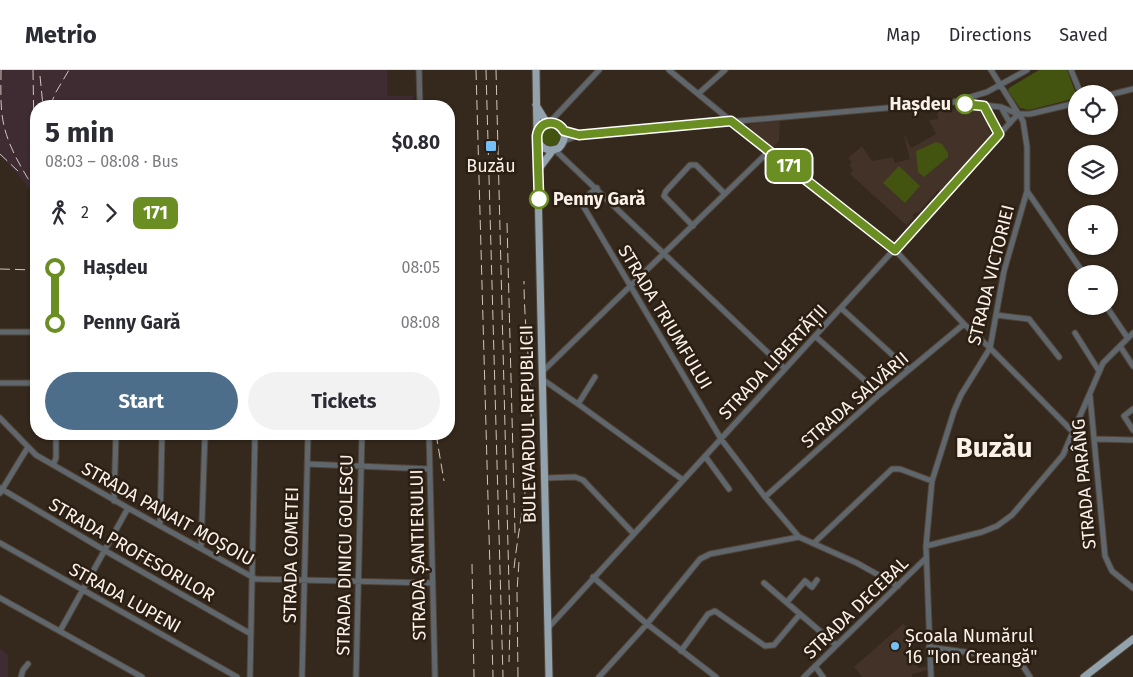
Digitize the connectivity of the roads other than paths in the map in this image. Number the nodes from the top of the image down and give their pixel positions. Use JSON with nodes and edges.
{"nodes":[{"id":1,"x":419,"y":70,"type":"edge"},
{"id":2,"x":536,"y":70,"type":"edge"},
{"id":3,"x":599,"y":70,"type":"edge"},
{"id":4,"x":669,"y":70,"type":"edge"},
{"id":5,"x":725,"y":70,"type":"edge"},
{"id":6,"x":991,"y":70,"type":"edge"},
{"id":7,"x":1027,"y":70,"type":"edge"},
{"id":8,"x":1071,"y":70,"type":"edge"},
{"id":9,"x":1077,"y":85,"type":"edge"},
{"id":10,"x":1000,"y":86,"type":"junction"},
{"id":11,"x":1133,"y":90,"type":"edge"},
{"id":12,"x":1118,"y":93,"type":"edge"},
{"id":13,"x":698,"y":94,"type":"junction"},
{"id":14,"x":420,"y":100,"type":"edge"},
{"id":15,"x":954,"y":102,"type":"junction"},
{"id":16,"x":536,"y":105,"type":"junction"},
{"id":17,"x":1068,"y":105,"type":"edge"},
{"id":18,"x":984,"y":106,"type":"junction"},
{"id":19,"x":1001,"y":107,"type":"junction"},
{"id":20,"x":1018,"y":114,"type":"junction"},
{"id":21,"x":731,"y":121,"type":"junction"},
{"id":22,"x":549,"y":122,"type":"junction"},
{"id":23,"x":1010,"y":123,"type":"junction"},
{"id":24,"x":564,"y":131,"type":"junction"},
{"id":25,"x":537,"y":132,"type":"junction"},
{"id":26,"x":999,"y":134,"type":"junction"},
{"id":27,"x":579,"y":135,"type":"junction"},
{"id":28,"x":537,"y":141,"type":"junction"},
{"id":29,"x":564,"y":141,"type":"junction"},
{"id":30,"x":554,"y":150,"type":"junction"},
{"id":31,"x":769,"y":150,"type":"junction"},
{"id":32,"x":538,"y":170,"type":"junction"},
{"id":33,"x":597,"y":188,"type":"junction"},
{"id":34,"x":1027,"y":191,"type":"junction"},
{"id":35,"x":724,"y":194,"type":"junction"},
{"id":36,"x":693,"y":226,"type":"junction"},
{"id":37,"x":895,"y":250,"type":"junction"},
{"id":38,"x":665,"y":254,"type":"junction"},
{"id":39,"x":1078,"y":265,"type":"edge"},
{"id":40,"x":632,"y":286,"type":"junction"},
{"id":41,"x":841,"y":308,"type":"junction"},
{"id":42,"x":996,"y":315,"type":"junction"},
{"id":43,"x":1112,"y":315,"type":"edge"},
{"id":44,"x":964,"y":324,"type":"junction"},
{"id":45,"x":0,"y":332,"type":"edge"},
{"id":46,"x":30,"y":332,"type":"edge"},
{"id":47,"x":1075,"y":333,"type":"dead end"},
{"id":48,"x":1133,"y":333,"type":"edge"},
{"id":49,"x":816,"y":336,"type":"junction"},
{"id":50,"x":1127,"y":337,"type":"junction"},
{"id":51,"x":1120,"y":346,"type":"junction"},
{"id":52,"x":990,"y":348,"type":"junction"},
{"id":53,"x":1059,"y":356,"type":"dead end"},
{"id":54,"x":1133,"y":366,"type":"edge"},
{"id":55,"x":785,"y":369,"type":"junction"},
{"id":56,"x":909,"y":370,"type":"junction"},
{"id":57,"x":1100,"y":371,"type":"junction"},
{"id":58,"x":542,"y":376,"type":"junction"},
{"id":59,"x":595,"y":377,"type":"dead end"},
{"id":60,"x":0,"y":383,"type":"edge"},
{"id":61,"x":30,"y":383,"type":"edge"},
{"id":62,"x":880,"y":394,"type":"junction"},
{"id":63,"x":1090,"y":396,"type":"junction"},
{"id":64,"x":578,"y":404,"type":"junction"},
{"id":65,"x":1133,"y":409,"type":"edge"},
{"id":66,"x":0,"y":418,"type":"edge"},
{"id":67,"x":1133,"y":430,"type":"edge"},
{"id":68,"x":1074,"y":433,"type":"junction"},
{"id":69,"x":1094,"y":438,"type":"junction"},
{"id":70,"x":721,"y":439,"type":"junction"},
{"id":71,"x":56,"y":440,"type":"edge"},
{"id":72,"x":116,"y":440,"type":"edge"},
{"id":73,"x":162,"y":440,"type":"edge"},
{"id":74,"x":204,"y":440,"type":"edge"},
{"id":75,"x":255,"y":440,"type":"edge"},
{"id":76,"x":308,"y":440,"type":"edge"},
{"id":77,"x":362,"y":440,"type":"edge"},
{"id":78,"x":429,"y":440,"type":"edge"},
{"id":79,"x":1133,"y":440,"type":"edge"},
{"id":80,"x":28,"y":448,"type":"junction"},
{"id":81,"x":705,"y":456,"type":"junction"},
{"id":82,"x":307,"y":464,"type":"junction"},
{"id":83,"x":53,"y":465,"type":"junction"},
{"id":84,"x":361,"y":467,"type":"junction"},
{"id":85,"x":430,"y":469,"type":"junction"},
{"id":86,"x":545,"y":478,"type":"junction"},
{"id":87,"x":683,"y":480,"type":"junction"},
{"id":88,"x":932,"y":481,"type":"junction"},
{"id":89,"x":729,"y":489,"type":"dead end"},
{"id":90,"x":1,"y":491,"type":"edge"},
{"id":91,"x":765,"y":497,"type":"junction"},
{"id":92,"x":114,"y":501,"type":"junction"},
{"id":93,"x":128,"y":508,"type":"junction"},
{"id":94,"x":160,"y":525,"type":"junction"},
{"id":95,"x":633,"y":533,"type":"junction"},
{"id":96,"x":799,"y":537,"type":"junction"},
{"id":97,"x":0,"y":543,"type":"edge"},
{"id":98,"x":814,"y":543,"type":"junction"},
{"id":99,"x":926,"y":546,"type":"junction"},
{"id":100,"x":201,"y":548,"type":"junction"},
{"id":101,"x":104,"y":550,"type":"junction"},
{"id":102,"x":926,"y":558,"type":"junction"},
{"id":103,"x":252,"y":577,"type":"junction"},
{"id":104,"x":592,"y":578,"type":"junction"},
{"id":105,"x":817,"y":580,"type":"dead end"},
{"id":106,"x":304,"y":581,"type":"junction"},
{"id":107,"x":358,"y":582,"type":"junction"},
{"id":108,"x":433,"y":583,"type":"junction"},
{"id":109,"x":764,"y":584,"type":"dead end"},
{"id":110,"x":898,"y":586,"type":"junction"},
{"id":111,"x":1133,"y":588,"type":"edge"},
{"id":112,"x":82,"y":590,"type":"junction"},
{"id":113,"x":0,"y":598,"type":"edge"},
{"id":114,"x":787,"y":602,"type":"junction"},
{"id":115,"x":800,"y":614,"type":"junction"},
{"id":116,"x":646,"y":624,"type":"junction"},
{"id":117,"x":548,"y":628,"type":"junction"},
{"id":118,"x":60,"y":631,"type":"junction"},
{"id":119,"x":251,"y":634,"type":"junction"},
{"id":120,"x":1133,"y":639,"type":"edge"},
{"id":121,"x":836,"y":646,"type":"junction"},
{"id":122,"x":930,"y":647,"type":"junction"},
{"id":123,"x":681,"y":651,"type":"junction"},
{"id":124,"x":28,"y":664,"type":"dead end"},
{"id":125,"x":815,"y":666,"type":"junction"},
{"id":126,"x":22,"y":677,"type":"edge"},
{"id":127,"x":142,"y":677,"type":"edge"},
{"id":128,"x":237,"y":677,"type":"edge"},
{"id":129,"x":250,"y":677,"type":"edge"},
{"id":130,"x":302,"y":677,"type":"edge"},
{"id":131,"x":356,"y":677,"type":"edge"},
{"id":132,"x":434,"y":677,"type":"edge"},
{"id":133,"x":548,"y":677,"type":"edge"},
{"id":134,"x":599,"y":677,"type":"edge"},
{"id":135,"x":716,"y":677,"type":"edge"},
{"id":136,"x":804,"y":677,"type":"edge"},
{"id":137,"x":823,"y":677,"type":"edge"},
{"id":138,"x":931,"y":677,"type":"edge"},
{"id":139,"x":1030,"y":677,"type":"edge"},
{"id":140,"x":1084,"y":677,"type":"edge"}],
"edges":[{"from":1,"to":14,"type":"street"},
{"from":2,"to":16,"type":"main road"},
{"from":3,"to":22,"type":"street"},
{"from":4,"to":13,"type":"street"},
{"from":5,"to":13,"type":"street"},
{"from":6,"to":10,"type":"street","name":"STRADA VICTORIEI"},
{"from":7,"to":10,"type":"street"},
{"from":8,"to":9,"type":"street"},
{"from":10,"to":15,"type":"street"},
{"from":10,"to":20,"type":"street","name":"STRADA VICTORIEI"},
{"from":11,"to":12,"type":"street"},
{"from":13,"to":21,"type":"street"},
{"from":15,"to":18,"type":"street"},
{"from":15,"to":21,"type":"street"},
{"from":16,"to":22,"type":"main road"},
{"from":16,"to":25,"type":"main road"},
{"from":17,"to":20,"type":"street"},
{"from":18,"to":19,"type":"street"},
{"from":18,"to":26,"type":"street"},
{"from":19,"to":20,"type":"street"},
{"from":19,"to":23,"type":"street"},
{"from":20,"to":23,"type":"street","name":"STRADA LIBERTĂȚII"},
{"from":20,"to":34,"type":"street","name":"STRADA VICTORIEI"},
{"from":21,"to":27,"type":"street"},
{"from":21,"to":31,"type":"street"},
{"from":22,"to":24,"type":"main road"},
{"from":22,"to":25,"type":"main road"},
{"from":23,"to":26,"type":"street","name":"STRADA LIBERTĂȚII"},
{"from":24,"to":27,"type":"street"},
{"from":24,"to":29,"type":"main road"},
{"from":25,"to":28,"type":"main road"},
{"from":26,"to":37,"type":"street","name":"STRADA LIBERTĂȚII"},
{"from":27,"to":29,"type":"street"},
{"from":28,"to":30,"type":"main road"},
{"from":28,"to":32,"type":"main road","name":"BULEVARDUL REPUBLICII"},
{"from":29,"to":30,"type":"main road"},
{"from":30,"to":32,"type":"main road"},
{"from":30,"to":33,"type":"street"},
{"from":31,"to":35,"type":"street"},
{"from":31,"to":37,"type":"street"},
{"from":32,"to":58,"type":"main road","name":"BULEVARDUL REPUBLICII"},
{"from":33,"to":38,"type":"street"},
{"from":33,"to":40,"type":"street","name":"STRADA TRIUMFULUI"},
{"from":34,"to":39,"type":"street"},
{"from":34,"to":42,"type":"street","name":"STRADA VICTORIEI"},
{"from":35,"to":36,"type":"street"},
{"from":35,"to":36,"type":"street"},
{"from":36,"to":38,"type":"street"},
{"from":37,"to":41,"type":"street","name":"STRADA LIBERTĂȚII"},
{"from":37,"to":44,"type":"street"},
{"from":38,"to":40,"type":"street"},
{"from":38,"to":55,"type":"street"},
{"from":40,"to":58,"type":"street"},
{"from":40,"to":70,"type":"street","name":"STRADA TRIUMFULUI"},
{"from":41,"to":49,"type":"street","name":"STRADA LIBERTĂȚII"},
{"from":41,"to":56,"type":"street"},
{"from":42,"to":52,"type":"street","name":"STRADA VICTORIEI"},
{"from":42,"to":53,"type":"street"},
{"from":43,"to":50,"type":"street"},
{"from":44,"to":52,"type":"street"},
{"from":44,"to":56,"type":"street","name":"STRADA SALVĂRII"},
{"from":45,"to":46,"type":"street"},
{"from":47,"to":57,"type":"street"},
{"from":48,"to":50,"type":"street"},
{"from":49,"to":55,"type":"street","name":"STRADA LIBERTĂȚII"},
{"from":49,"to":62,"type":"street"},
{"from":50,"to":51,"type":"street"},
{"from":51,"to":54,"type":"street"},
{"from":51,"to":57,"type":"street"},
{"from":52,"to":68,"type":"street"},
{"from":52,"to":88,"type":"street","name":"STRADA VICTORIEI"},
{"from":55,"to":70,"type":"street","name":"STRADA LIBERTĂȚII"},
{"from":56,"to":62,"type":"street","name":"STRADA SALVĂRII"},
{"from":57,"to":63,"type":"street"},
{"from":58,"to":64,"type":"street"},
{"from":58,"to":86,"type":"main road","name":"BULEVARDUL REPUBLICII"},
{"from":59,"to":64,"type":"street"},
{"from":60,"to":61,"type":"street"},
{"from":62,"to":91,"type":"street","name":"STRADA SALVĂRII"},
{"from":63,"to":68,"type":"street"},
{"from":63,"to":69,"type":"street","name":"STRADA PARÂNG"},
{"from":64,"to":87,"type":"street"},
{"from":65,"to":67,"type":"street"},
{"from":66,"to":80,"type":"street","name":"STRADA PANAIT MOȘOIU"},
{"from":68,"to":99,"type":"street"},
{"from":69,"to":79,"type":"street"},
{"from":69,"to":111,"type":"street","name":"STRADA PARÂNG"},
{"from":70,"to":81,"type":"street","name":"STRADA LIBERTĂȚII"},
{"from":70,"to":91,"type":"street","name":"STRADA TRIUMFULUI"},
{"from":71,"to":83,"type":"street"},
{"from":72,"to":92,"type":"street"},
{"from":73,"to":94,"type":"street"},
{"from":74,"to":100,"type":"street"},
{"from":75,"to":103,"type":"street"},
{"from":76,"to":82,"type":"street","name":"STRADA COMETEI"},
{"from":77,"to":84,"type":"street","name":"STRADA DINICU GOLESCU"},
{"from":78,"to":85,"type":"street","name":"STRADA ȘANTIERULUI"},
{"from":80,"to":83,"type":"street","name":"STRADA PANAIT MOȘOIU"},
{"from":80,"to":90,"type":"street"},
{"from":81,"to":87,"type":"street","name":"STRADA LIBERTĂȚII"},
{"from":81,"to":89,"type":"street"},
{"from":82,"to":84,"type":"street"},
{"from":82,"to":106,"type":"street","name":"STRADA COMETEI"},
{"from":83,"to":92,"type":"street","name":"STRADA PANAIT MOȘOIU"},
{"from":84,"to":85,"type":"street"},
{"from":84,"to":107,"type":"street","name":"STRADA DINICU GOLESCU"},
{"from":85,"to":108,"type":"street","name":"STRADA ȘANTIERULUI"},
{"from":86,"to":95,"type":"street"},
{"from":86,"to":117,"type":"main road","name":"BULEVARDUL REPUBLICII"},
{"from":87,"to":95,"type":"street","name":"STRADA LIBERTĂȚII"},
{"from":88,"to":98,"type":"street"},
{"from":88,"to":99,"type":"street","name":"STRADA VICTORIEI"},
{"from":90,"to":101,"type":"street","name":"STRADA PROFESORILOR"},
{"from":91,"to":96,"type":"street","name":"STRADA TRIUMFULUI"},
{"from":92,"to":93,"type":"street","name":"STRADA PANAIT MOȘOIU"},
{"from":93,"to":94,"type":"street","name":"STRADA PANAIT MOȘOIU"},
{"from":93,"to":101,"type":"street"},
{"from":94,"to":100,"type":"street","name":"STRADA PANAIT MOȘOIU"},
{"from":95,"to":104,"type":"street","name":"STRADA LIBERTĂȚII"},
{"from":96,"to":98,"type":"street"},
{"from":96,"to":116,"type":"street"},
{"from":97,"to":112,"type":"street","name":"STRADA LUPENI"},
{"from":98,"to":110,"type":"street"},
{"from":99,"to":102,"type":"street","name":"STRADA VICTORIEI"},
{"from":100,"to":103,"type":"street","name":"STRADA PANAIT MOȘOIU"},
{"from":101,"to":112,"type":"street"},
{"from":101,"to":119,"type":"street","name":"STRADA PROFESORILOR"},
{"from":102,"to":110,"type":"street","name":"STRADA DECEBAL"},
{"from":102,"to":122,"type":"street","name":"STRADA VICTORIEI"},
{"from":103,"to":106,"type":"street","name":"STRADA PANAIT MOȘOIU"},
{"from":103,"to":119,"type":"street"},
{"from":104,"to":116,"type":"street"},
{"from":104,"to":117,"type":"street","name":"STRADA LIBERTĂȚII"},
{"from":105,"to":114,"type":"street"},
{"from":106,"to":107,"type":"street","name":"STRADA PANAIT MOȘOIU"},
{"from":106,"to":130,"type":"street","name":"STRADA COMETEI"},
{"from":107,"to":108,"type":"street","name":"STRADA PANAIT MOȘOIU"},
{"from":107,"to":131,"type":"street","name":"STRADA DINICU GOLESCU"},
{"from":108,"to":132,"type":"street","name":"STRADA ȘANTIERULUI"},
{"from":109,"to":114,"type":"street"},
{"from":110,"to":121,"type":"street","name":"STRADA DECEBAL"},
{"from":112,"to":118,"type":"street"},
{"from":112,"to":128,"type":"street","name":"STRADA LUPENI"},
{"from":113,"to":118,"type":"street"},
{"from":114,"to":115,"type":"street"},
{"from":115,"to":121,"type":"street"},
{"from":115,"to":123,"type":"street"},
{"from":116,"to":123,"type":"street"},
{"from":116,"to":134,"type":"street"},
{"from":117,"to":133,"type":"main road","name":"BULEVARDUL REPUBLICII"},
{"from":118,"to":127,"type":"street"},
{"from":119,"to":129,"type":"street"},
{"from":120,"to":140,"type":"main road"},
{"from":121,"to":125,"type":"street","name":"STRADA DECEBAL"},
{"from":122,"to":138,"type":"street","name":"STRADA VICTORIEI"},
{"from":122,"to":139,"type":"street"},
{"from":123,"to":135,"type":"street"},
{"from":124,"to":126,"type":"street"},
{"from":125,"to":136,"type":"street","name":"STRADA DECEBAL"},
{"from":125,"to":137,"type":"street"}]}
